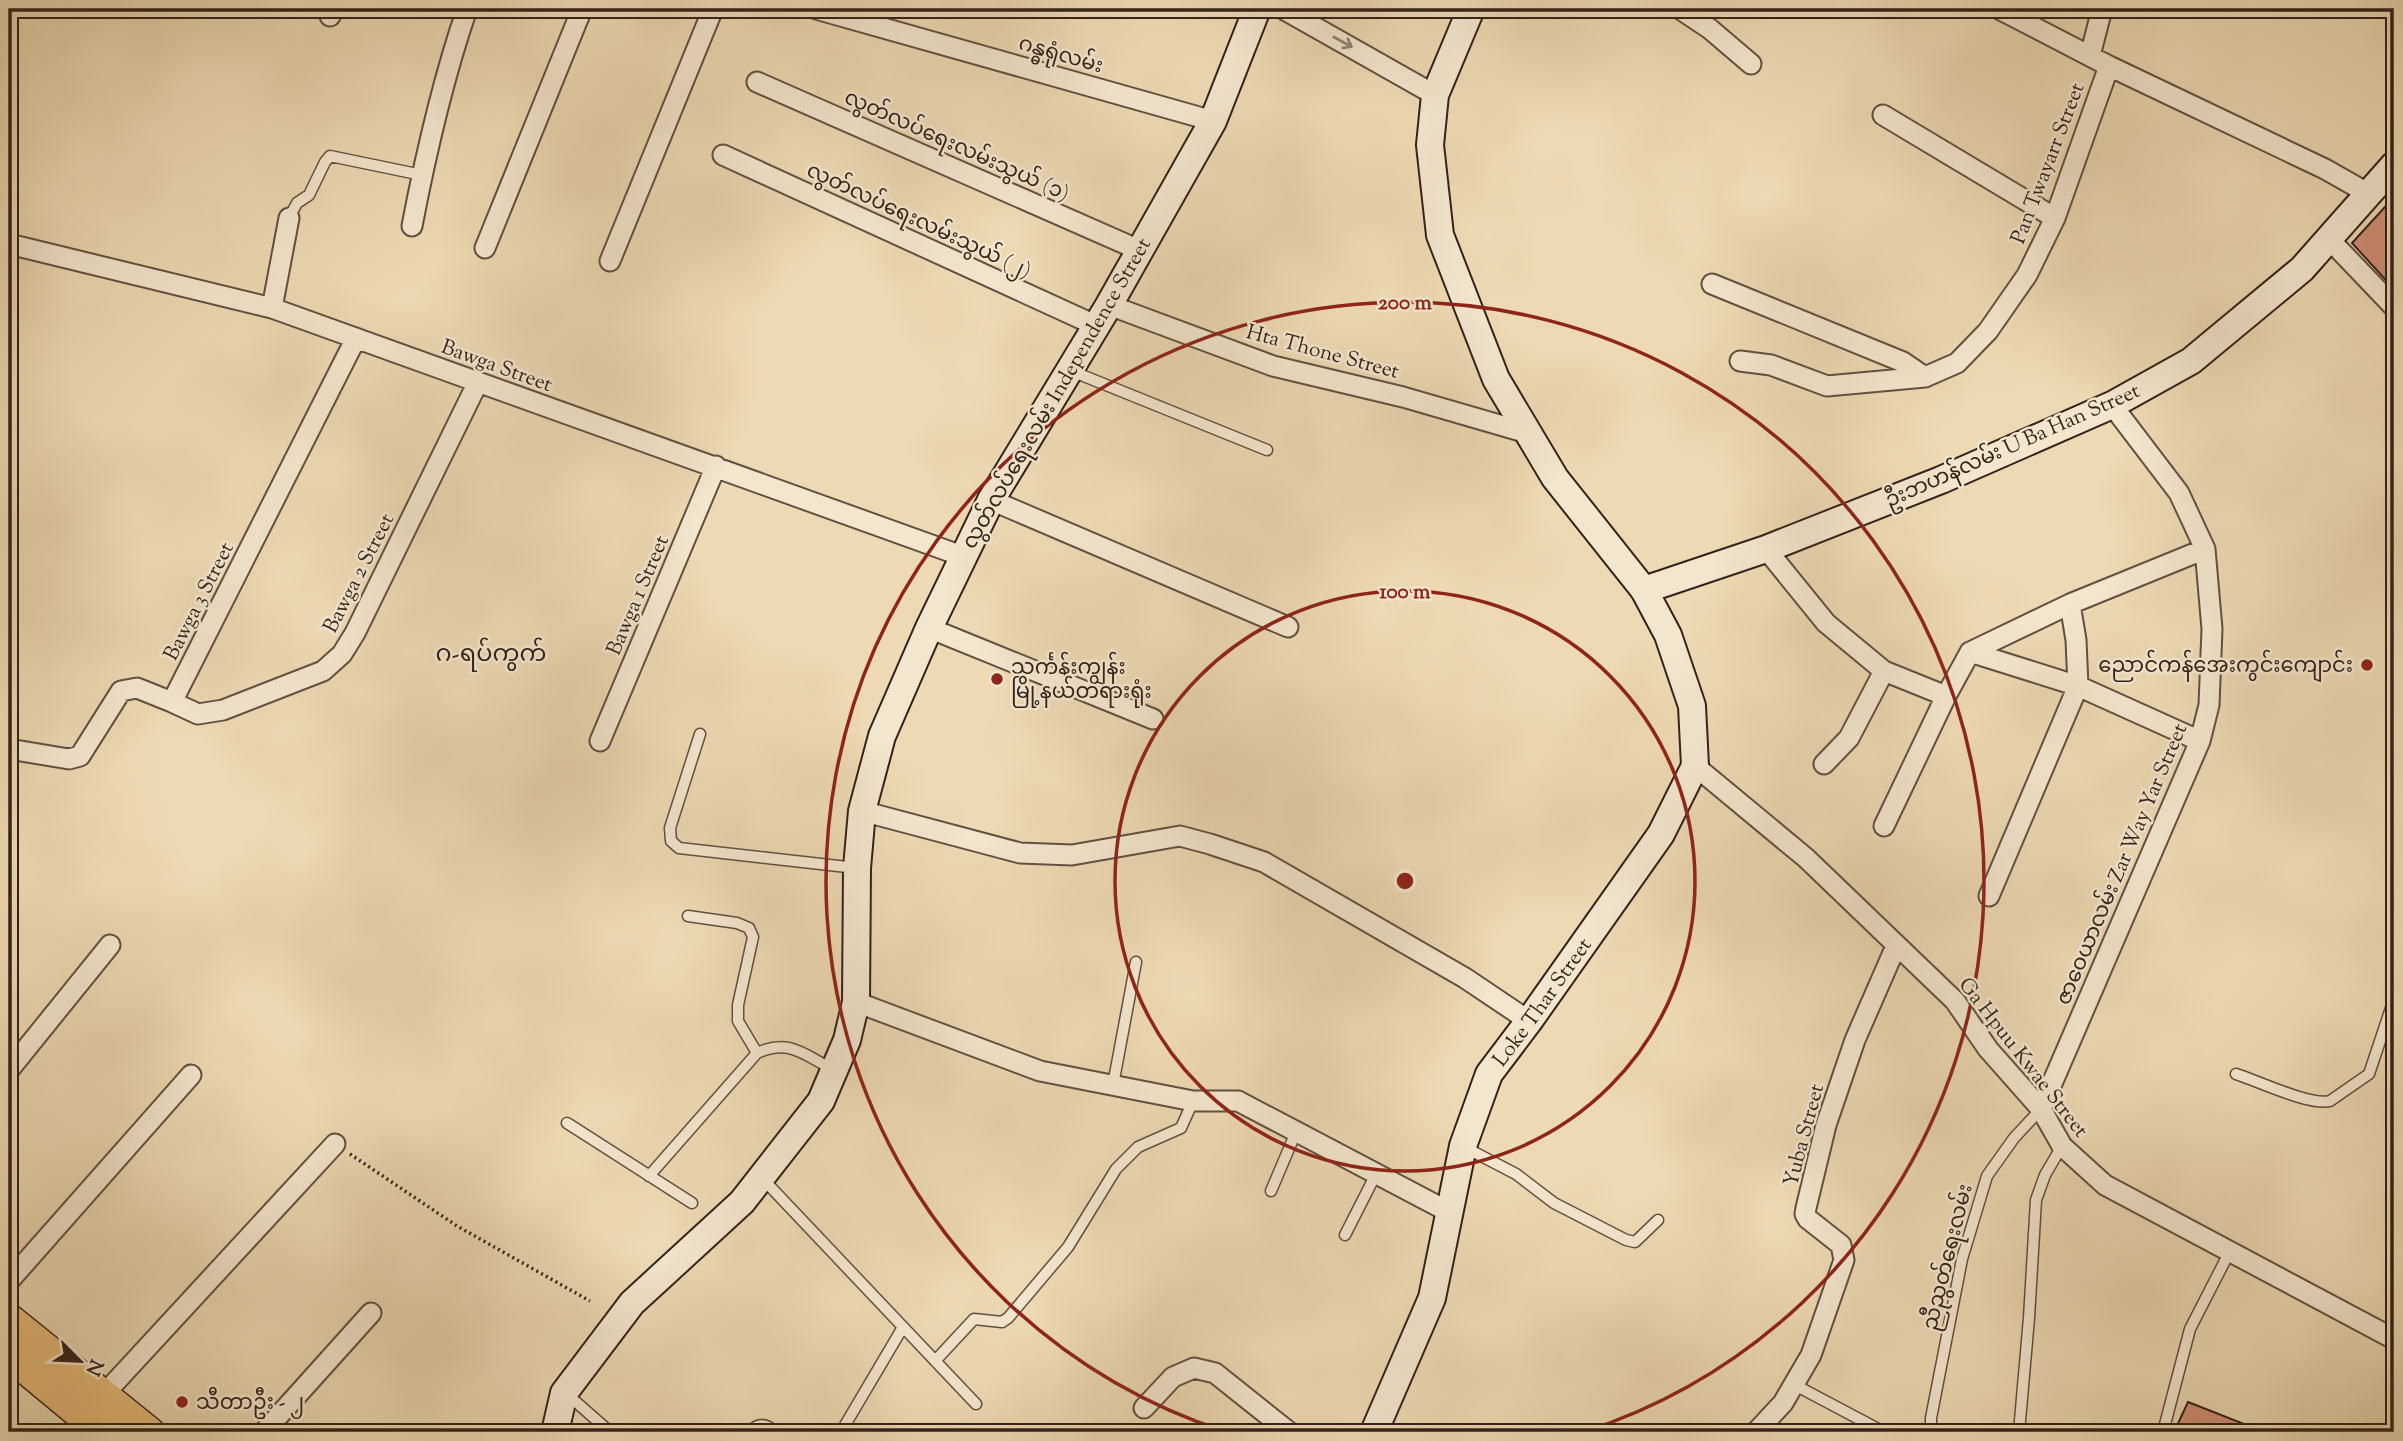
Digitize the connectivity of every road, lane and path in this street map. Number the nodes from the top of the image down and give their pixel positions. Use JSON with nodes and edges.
{"nodes":[{"id":1,"x":467,"y":9,"type":"edge"},
{"id":2,"x":582,"y":9,"type":"edge"},
{"id":3,"x":713,"y":9,"type":"edge"},
{"id":4,"x":816,"y":9,"type":"edge"},
{"id":5,"x":1257,"y":9,"type":"edge"},
{"id":6,"x":1283,"y":9,"type":"edge"},
{"id":7,"x":1471,"y":9,"type":"edge"},
{"id":8,"x":1680,"y":9,"type":"edge"},
{"id":9,"x":1998,"y":9,"type":"edge"},
{"id":10,"x":2102,"y":9,"type":"edge"},
{"id":11,"x":2090,"y":56,"type":"junction"},
{"id":12,"x":1751,"y":64,"type":"dead end"},
{"id":13,"x":2109,"y":66,"type":"junction"},
{"id":14,"x":757,"y":82,"type":"dead end"},
{"id":15,"x":1435,"y":94,"type":"junction"},
{"id":16,"x":1882,"y":115,"type":"dead end"},
{"id":17,"x":1213,"y":121,"type":"junction"},
{"id":18,"x":723,"y":155,"type":"dead end"},
{"id":19,"x":2394,"y":165,"type":"edge"},
{"id":20,"x":422,"y":175,"type":"junction"},
{"id":21,"x":2369,"y":194,"type":"junction"},
{"id":22,"x":289,"y":218,"type":"joint"},
{"id":23,"x":2055,"y":218,"type":"junction"},
{"id":24,"x":412,"y":226,"type":"dead end"},
{"id":25,"x":2329,"y":239,"type":"junction"},
{"id":26,"x":9,"y":244,"type":"edge"},
{"id":27,"x":485,"y":248,"type":"dead end"},
{"id":28,"x":1139,"y":250,"type":"junction"},
{"id":29,"x":610,"y":261,"type":"dead end"},
{"id":30,"x":1712,"y":284,"type":"dead end"},
{"id":31,"x":2394,"y":307,"type":"edge"},
{"id":32,"x":272,"y":308,"type":"junction"},
{"id":33,"x":1103,"y":316,"type":"junction"},
{"id":34,"x":356,"y":338,"type":"junction"},
{"id":35,"x":1740,"y":361,"type":"dead end"},
{"id":36,"x":1069,"y":370,"type":"junction"},
{"id":37,"x":1925,"y":377,"type":"junction"},
{"id":38,"x":478,"y":382,"type":"junction"},
{"id":39,"x":2112,"y":405,"type":"junction"},
{"id":40,"x":1527,"y":433,"type":"junction"},
{"id":41,"x":1267,"y":450,"type":"dead end"},
{"id":42,"x":716,"y":467,"type":"junction"},
{"id":43,"x":991,"y":500,"type":"junction"},
{"id":44,"x":2205,"y":549,"type":"junction"},
{"id":45,"x":1766,"y":550,"type":"junction"},
{"id":46,"x":962,"y":555,"type":"junction"},
{"id":47,"x":1644,"y":590,"type":"junction"},
{"id":48,"x":2070,"y":604,"type":"junction"},
{"id":49,"x":1287,"y":626,"type":"dead end"},
{"id":50,"x":929,"y":628,"type":"junction"},
{"id":51,"x":1970,"y":652,"type":"junction"},
{"id":52,"x":1884,"y":671,"type":"junction"},
{"id":53,"x":2078,"y":686,"type":"junction"},
{"id":54,"x":1946,"y":696,"type":"junction"},
{"id":55,"x":172,"y":702,"type":"junction"},
{"id":56,"x":1153,"y":719,"type":"dead end"},
{"id":57,"x":700,"y":734,"type":"dead end"},
{"id":58,"x":600,"y":741,"type":"dead end"},
{"id":59,"x":2200,"y":741,"type":"junction"},
{"id":60,"x":9,"y":749,"type":"edge"},
{"id":61,"x":1824,"y":764,"type":"dead end"},
{"id":62,"x":1695,"y":766,"type":"junction"},
{"id":63,"x":862,"y":811,"type":"junction"},
{"id":64,"x":1884,"y":826,"type":"dead end"},
{"id":65,"x":857,"y":868,"type":"junction"},
{"id":66,"x":1989,"y":896,"type":"dead end"},
{"id":67,"x":688,"y":916,"type":"dead end"},
{"id":68,"x":110,"y":945,"type":"dead end"},
{"id":69,"x":1896,"y":946,"type":"junction"},
{"id":70,"x":1136,"y":962,"type":"dead end"},
{"id":71,"x":2394,"y":999,"type":"edge"},
{"id":72,"x":856,"y":1002,"type":"junction"},
{"id":73,"x":1529,"y":1021,"type":"junction"},
{"id":74,"x":757,"y":1053,"type":"junction"},
{"id":75,"x":9,"y":1070,"type":"edge"},
{"id":76,"x":834,"y":1071,"type":"junction"},
{"id":77,"x":2236,"y":1074,"type":"dead end"},
{"id":78,"x":191,"y":1075,"type":"dead end"},
{"id":79,"x":1113,"y":1085,"type":"junction"},
{"id":80,"x":1192,"y":1101,"type":"junction"},
{"id":81,"x":2041,"y":1109,"type":"junction"},
{"id":82,"x":566,"y":1123,"type":"dead end"},
{"id":83,"x":1296,"y":1132,"type":"junction"},
{"id":84,"x":335,"y":1144,"type":"joint"},
{"id":85,"x":1463,"y":1146,"type":"junction"},
{"id":86,"x":2062,"y":1146,"type":"junction"},
{"id":87,"x":1376,"y":1174,"type":"junction"},
{"id":88,"x":649,"y":1176,"type":"junction"},
{"id":89,"x":761,"y":1178,"type":"junction"},
{"id":90,"x":1271,"y":1191,"type":"dead end"},
{"id":91,"x":692,"y":1203,"type":"dead end"},
{"id":92,"x":1449,"y":1212,"type":"junction"},
{"id":93,"x":1658,"y":1220,"type":"dead end"},
{"id":94,"x":1345,"y":1235,"type":"dead end"},
{"id":95,"x":2230,"y":1251,"type":"junction"},
{"id":96,"x":9,"y":1281,"type":"edge"},
{"id":97,"x":590,"y":1301,"type":"dead end"},
{"id":98,"x":370,"y":1313,"type":"dead end"},
{"id":99,"x":9,"y":1319,"type":"edge"},
{"id":100,"x":903,"y":1328,"type":"junction"},
{"id":101,"x":2391,"y":1331,"type":"edge"},
{"id":102,"x":9,"y":1355,"type":"edge"},
{"id":103,"x":935,"y":1361,"type":"junction"},
{"id":104,"x":1793,"y":1384,"type":"junction"},
{"id":105,"x":565,"y":1393,"type":"junction"},
{"id":106,"x":976,"y":1404,"type":"dead end"},
{"id":107,"x":1144,"y":1408,"type":"dead end"},
{"id":108,"x":96,"y":1415,"type":"edge"},
{"id":109,"x":149,"y":1432,"type":"edge"},
{"id":110,"x":264,"y":1432,"type":"edge"},
{"id":111,"x":555,"y":1432,"type":"edge"},
{"id":112,"x":610,"y":1432,"type":"edge"},
{"id":113,"x":750,"y":1432,"type":"edge"},
{"id":114,"x":775,"y":1432,"type":"edge"},
{"id":115,"x":841,"y":1432,"type":"edge"},
{"id":116,"x":1289,"y":1432,"type":"edge"},
{"id":117,"x":1374,"y":1432,"type":"edge"},
{"id":118,"x":1756,"y":1432,"type":"edge"},
{"id":119,"x":1894,"y":1432,"type":"edge"},
{"id":120,"x":1931,"y":1432,"type":"edge"},
{"id":121,"x":2019,"y":1432,"type":"edge"},
{"id":122,"x":2163,"y":1432,"type":"edge"}],
"edges":[{"from":1,"to":20,"type":"street"},
{"from":2,"to":27,"type":"street"},
{"from":3,"to":29,"type":"street"},
{"from":4,"to":17,"type":"street","name":"ဂန္ဓရုံလမ်း"},
{"from":5,"to":17,"type":"street","name":"လွတ်လပ်ရေးလမ်း Independence Street"},
{"from":6,"to":15,"type":"street","one_way":true},
{"from":7,"to":15,"type":"street","name":"Loke Thar Street"},
{"from":8,"to":12,"type":"street"},
{"from":9,"to":11,"type":"street"},
{"from":10,"to":11,"type":"street"},
{"from":11,"to":13,"type":"street"},
{"from":13,"to":21,"type":"street"},
{"from":13,"to":23,"type":"street","name":"Pan Twayarr Street"},
{"from":14,"to":28,"type":"street","name":"လွတ်လပ်ရေးလမ်းသွယ် (၁)"},
{"from":15,"to":40,"type":"street","name":"Loke Thar Street"},
{"from":16,"to":23,"type":"street"},
{"from":17,"to":28,"type":"street","name":"လွတ်လပ်ရေးလမ်း Independence Street"},
{"from":18,"to":33,"type":"street","name":"လွတ်လပ်ရေးလမ်းသွယ် (၂)"},
{"from":19,"to":21,"type":"street","name":"ဦးဘဟန်လမ်း U Ba Han Street"},
{"from":20,"to":22,"type":"lane"},
{"from":20,"to":24,"type":"street"},
{"from":21,"to":25,"type":"street","name":"ဦးဘဟန်လမ်း U Ba Han Street"},
{"from":22,"to":32,"type":"street"},
{"from":23,"to":37,"type":"street","name":"Pan Twayarr Street"},
{"from":25,"to":31,"type":"street"},
{"from":25,"to":39,"type":"street","name":"ဦးဘဟန်လမ်း U Ba Han Street"},
{"from":26,"to":32,"type":"street","name":"Bawga Street"},
{"from":28,"to":33,"type":"street","name":"လွတ်လပ်ရေးလမ်း Independence Street"},
{"from":30,"to":37,"type":"street"},
{"from":32,"to":34,"type":"street","name":"Bawga Street"},
{"from":33,"to":36,"type":"street","name":"လွတ်လပ်ရေးလမ်း Independence Street"},
{"from":33,"to":40,"type":"street","name":"Hta Thone Street"},
{"from":34,"to":38,"type":"street","name":"Bawga Street"},
{"from":34,"to":55,"type":"street","name":"Bawga 3 Street"},
{"from":35,"to":37,"type":"street","name":"Pan Twayarr Street"},
{"from":36,"to":41,"type":"lane"},
{"from":36,"to":43,"type":"street","name":"လွတ်လပ်ရေးလမ်း Independence Street"},
{"from":38,"to":42,"type":"street","name":"Bawga Street"},
{"from":38,"to":55,"type":"street","name":"Bawga 2 Street"},
{"from":39,"to":44,"type":"street","name":"ဇာဝေယာလမ်း Zar Way Yar Street"},
{"from":39,"to":45,"type":"street","name":"ဦးဘဟန်လမ်း U Ba Han Street"},
{"from":40,"to":47,"type":"street","name":"Loke Thar Street"},
{"from":42,"to":46,"type":"street","name":"Bawga Street"},
{"from":42,"to":58,"type":"street","name":"Bawga 1 Street"},
{"from":43,"to":46,"type":"street","name":"လွတ်လပ်ရေးလမ်း Independence Street"},
{"from":43,"to":49,"type":"street"},
{"from":44,"to":48,"type":"street"},
{"from":44,"to":59,"type":"street","name":"ဇာဝေယာလမ်း Zar Way Yar Street"},
{"from":45,"to":47,"type":"street","name":"ဦးဘဟန်လမ်း U Ba Han Street"},
{"from":45,"to":52,"type":"street"},
{"from":46,"to":50,"type":"street","name":"လွတ်လပ်ရေးလမ်း Independence Street"},
{"from":47,"to":62,"type":"street","name":"Loke Thar Street"},
{"from":48,"to":51,"type":"street"},
{"from":48,"to":53,"type":"street"},
{"from":50,"to":56,"type":"street"},
{"from":50,"to":63,"type":"street","name":"လွတ်လပ်ရေးလမ်း Independence Street"},
{"from":51,"to":53,"type":"street"},
{"from":51,"to":54,"type":"street"},
{"from":52,"to":54,"type":"street"},
{"from":52,"to":61,"type":"street"},
{"from":53,"to":59,"type":"street"},
{"from":53,"to":66,"type":"street"},
{"from":54,"to":64,"type":"street"},
{"from":55,"to":60,"type":"street"},
{"from":57,"to":65,"type":"lane"},
{"from":59,"to":81,"type":"street","name":"ဇာဝေယာလမ်း Zar Way Yar Street"},
{"from":62,"to":69,"type":"street","name":"Ga Hpuu Kwae Street"},
{"from":62,"to":73,"type":"street","name":"Loke Thar Street"},
{"from":63,"to":65,"type":"street","name":"လွတ်လပ်ရေးလမ်း Independence Street"},
{"from":63,"to":73,"type":"street"},
{"from":65,"to":72,"type":"street","name":"လွတ်လပ်ရေးလမ်း Independence Street"},
{"from":67,"to":74,"type":"lane"},
{"from":68,"to":75,"type":"street"},
{"from":69,"to":81,"type":"street","name":"Ga Hpuu Kwae Street"},
{"from":69,"to":104,"type":"street","name":"Yuba Street"},
{"from":70,"to":79,"type":"lane"},
{"from":71,"to":77,"type":"lane"},
{"from":72,"to":76,"type":"street","name":"လွတ်လပ်ရေးလမ်း Independence Street"},
{"from":72,"to":79,"type":"street"},
{"from":73,"to":85,"type":"street","name":"Loke Thar Street"},
{"from":74,"to":76,"type":"lane"},
{"from":74,"to":88,"type":"lane"},
{"from":76,"to":89,"type":"street","name":"လွတ်လပ်ရေးလမ်း Independence Street"},
{"from":78,"to":96,"type":"street"},
{"from":79,"to":80,"type":"street"},
{"from":80,"to":83,"type":"street"},
{"from":80,"to":103,"type":"lane"},
{"from":81,"to":86,"type":"street","name":"Ga Hpuu Kwae Street"},
{"from":81,"to":120,"type":"lane","name":"ညီညွတ်ရေးလမ်း"},
{"from":82,"to":88,"type":"lane"},
{"from":83,"to":87,"type":"street"},
{"from":83,"to":90,"type":"lane"},
{"from":84,"to":97,"type":"path"},
{"from":84,"to":108,"type":"street"},
{"from":85,"to":92,"type":"street","name":"Loke Thar Street"},
{"from":85,"to":93,"type":"lane"},
{"from":86,"to":95,"type":"street","name":"Ga Hpuu Kwae Street"},
{"from":86,"to":121,"type":"lane"},
{"from":87,"to":92,"type":"street"},
{"from":87,"to":94,"type":"lane"},
{"from":88,"to":91,"type":"lane"},
{"from":89,"to":100,"type":"lane"},
{"from":89,"to":105,"type":"street","name":"လွတ်လပ်ရေးလမ်း Independence Street"},
{"from":92,"to":117,"type":"street","name":"Loke Thar Street"},
{"from":95,"to":101,"type":"street","name":"Ga Hpuu Kwae Street"},
{"from":95,"to":122,"type":"lane"},
{"from":98,"to":110,"type":"street"},
{"from":99,"to":108,"type":"main road"},
{"from":100,"to":103,"type":"lane"},
{"from":100,"to":115,"type":"lane"},
{"from":102,"to":108,"type":"main road"},
{"from":103,"to":106,"type":"lane"},
{"from":104,"to":118,"type":"street","name":"Yuba Street"},
{"from":104,"to":119,"type":"lane"},
{"from":105,"to":111,"type":"street","name":"လွတ်လပ်ရေးလမ်း Independence Street"},
{"from":105,"to":112,"type":"lane"},
{"from":107,"to":116,"type":"street"},
{"from":108,"to":109,"type":"main road"},
{"from":113,"to":114,"type":"lane"}]}
